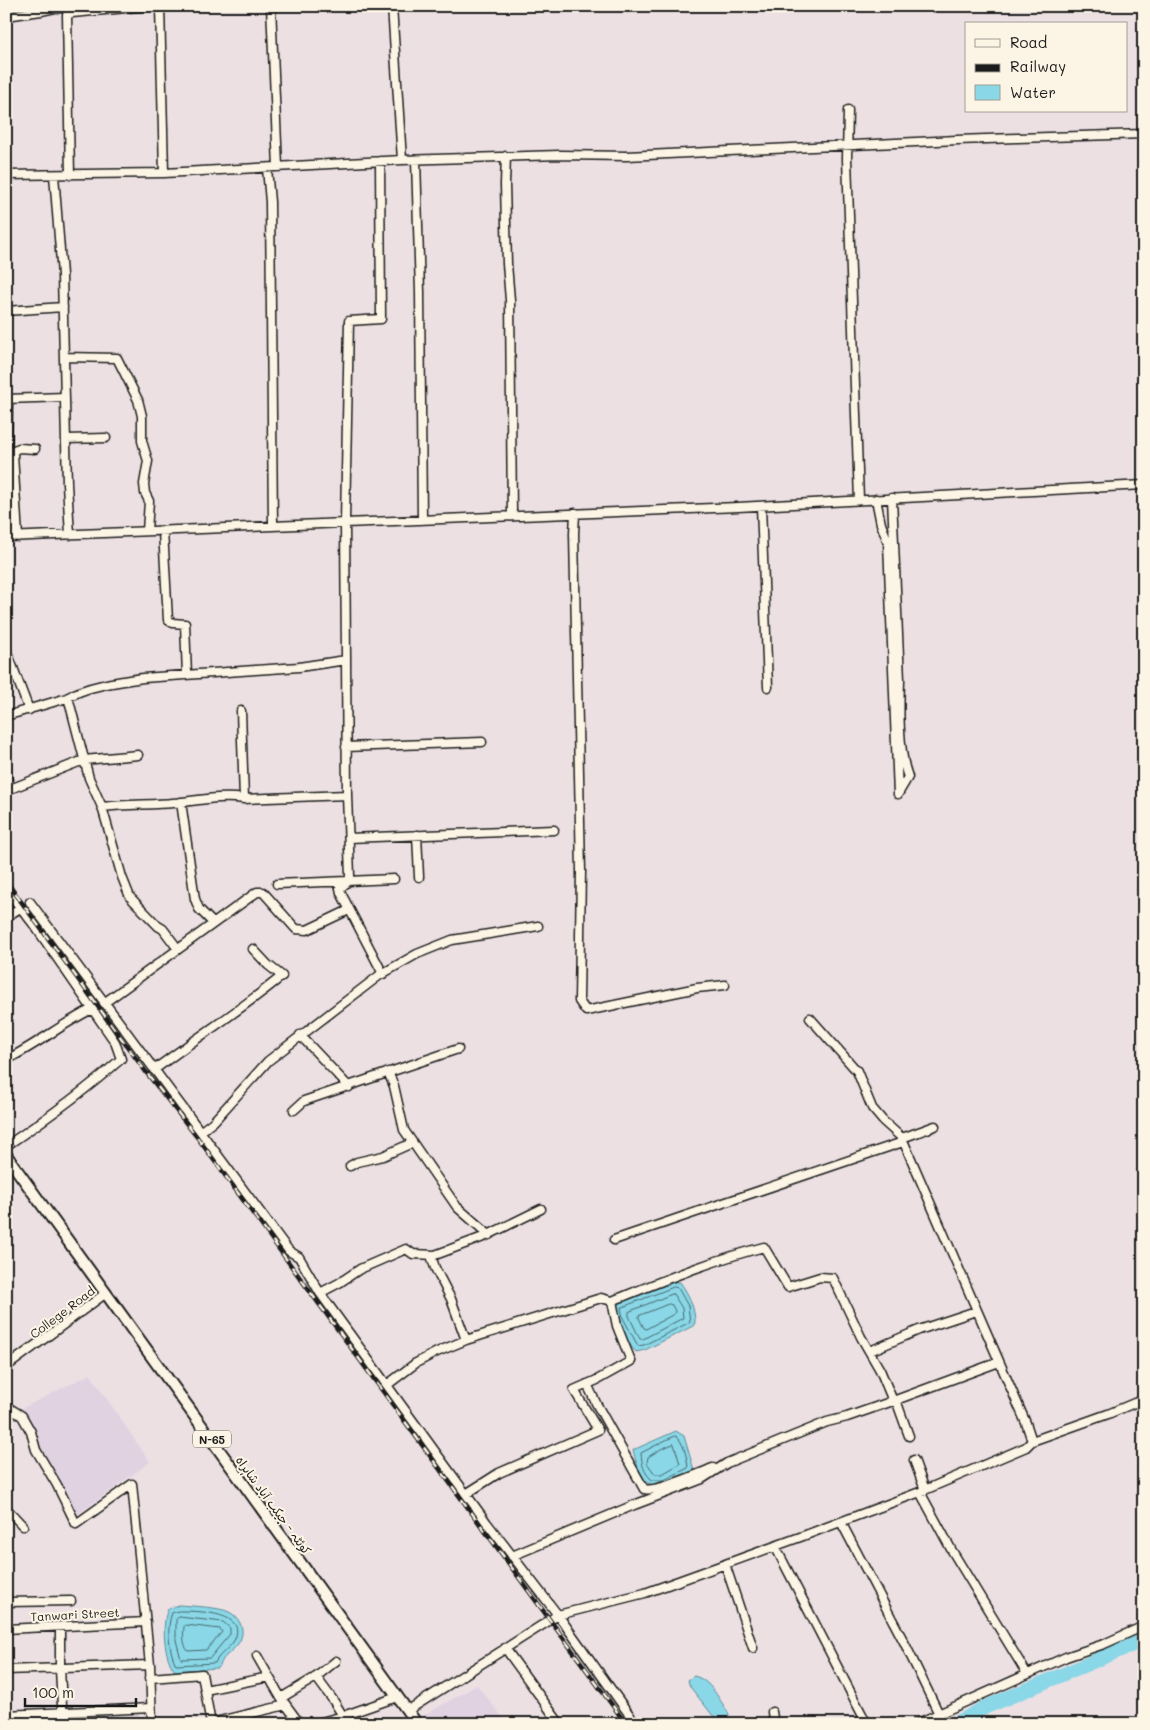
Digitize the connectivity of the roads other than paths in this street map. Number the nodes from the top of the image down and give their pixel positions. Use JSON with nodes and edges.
{"nodes":[{"id":1,"x":114,"y":6,"type":"edge"},
{"id":2,"x":149,"y":6,"type":"edge"},
{"id":3,"x":160,"y":6,"type":"edge"},
{"id":4,"x":271,"y":6,"type":"edge"},
{"id":5,"x":392,"y":6,"type":"edge"},
{"id":6,"x":54,"y":7,"type":"edge"},
{"id":7,"x":6,"y":16,"type":"edge"},
{"id":8,"x":848,"y":110,"type":"dead end"},
{"id":9,"x":1144,"y":134,"type":"edge"},
{"id":10,"x":848,"y":145,"type":"junction"},
{"id":11,"x":506,"y":156,"type":"junction"},
{"id":12,"x":402,"y":160,"type":"junction"},
{"id":13,"x":416,"y":160,"type":"junction"},
{"id":14,"x":380,"y":161,"type":"junction"},
{"id":15,"x":278,"y":167,"type":"junction"},
{"id":16,"x":268,"y":168,"type":"junction"},
{"id":17,"x":164,"y":173,"type":"junction"},
{"id":18,"x":54,"y":175,"type":"junction"},
{"id":19,"x":70,"y":175,"type":"junction"},
{"id":20,"x":6,"y":176,"type":"edge"},
{"id":21,"x":63,"y":307,"type":"junction"},
{"id":22,"x":6,"y":311,"type":"edge"},
{"id":23,"x":64,"y":357,"type":"junction"},
{"id":24,"x":65,"y":397,"type":"junction"},
{"id":25,"x":7,"y":398,"type":"edge"},
{"id":26,"x":106,"y":438,"type":"dead end"},
{"id":27,"x":66,"y":439,"type":"junction"},
{"id":28,"x":34,"y":449,"type":"dead end"},
{"id":29,"x":6,"y":460,"type":"edge"},
{"id":30,"x":1144,"y":484,"type":"edge"},
{"id":31,"x":892,"y":498,"type":"junction"},
{"id":32,"x":876,"y":499,"type":"junction"},
{"id":33,"x":859,"y":500,"type":"junction"},
{"id":34,"x":761,"y":506,"type":"junction"},
{"id":35,"x":8,"y":507,"type":"edge"},
{"id":36,"x":575,"y":513,"type":"junction"},
{"id":37,"x":512,"y":516,"type":"junction"},
{"id":38,"x":422,"y":520,"type":"junction"},
{"id":39,"x":344,"y":522,"type":"junction"},
{"id":40,"x":273,"y":525,"type":"junction"},
{"id":41,"x":163,"y":530,"type":"junction"},
{"id":42,"x":147,"y":531,"type":"junction"},
{"id":43,"x":70,"y":535,"type":"junction"},
{"id":44,"x":12,"y":537,"type":"edge"},
{"id":45,"x":6,"y":649,"type":"edge"},
{"id":46,"x":346,"y":660,"type":"junction"},
{"id":47,"x":187,"y":675,"type":"junction"},
{"id":48,"x":768,"y":687,"type":"dead end"},
{"id":49,"x":68,"y":697,"type":"junction"},
{"id":50,"x":29,"y":710,"type":"junction"},
{"id":51,"x":241,"y":711,"type":"dead end"},
{"id":52,"x":6,"y":716,"type":"edge"},
{"id":53,"x":482,"y":742,"type":"dead end"},
{"id":54,"x":346,"y":747,"type":"junction"},
{"id":55,"x":138,"y":755,"type":"dead end"},
{"id":56,"x":84,"y":760,"type":"junction"},
{"id":57,"x":6,"y":770,"type":"edge"},
{"id":58,"x":8,"y":790,"type":"edge"},
{"id":59,"x":347,"y":795,"type":"junction"},
{"id":60,"x":244,"y":799,"type":"junction"},
{"id":61,"x":181,"y":802,"type":"junction"},
{"id":62,"x":102,"y":807,"type":"junction"},
{"id":63,"x":554,"y":830,"type":"dead end"},
{"id":64,"x":417,"y":835,"type":"junction"},
{"id":65,"x":349,"y":838,"type":"junction"},
{"id":66,"x":419,"y":877,"type":"dead end"},
{"id":67,"x":394,"y":879,"type":"dead end"},
{"id":68,"x":350,"y":881,"type":"junction"},
{"id":69,"x":277,"y":884,"type":"dead end"},
{"id":70,"x":6,"y":889,"type":"edge"},
{"id":71,"x":30,"y":902,"type":"dead end"},
{"id":72,"x":20,"y":908,"type":"junction"},
{"id":73,"x":349,"y":910,"type":"junction"},
{"id":74,"x":6,"y":917,"type":"edge"},
{"id":75,"x":213,"y":923,"type":"junction"},
{"id":76,"x":538,"y":926,"type":"dead end"},
{"id":77,"x":178,"y":949,"type":"junction"},
{"id":78,"x":253,"y":949,"type":"dead end"},
{"id":79,"x":383,"y":974,"type":"junction"},
{"id":80,"x":725,"y":984,"type":"dead end"},
{"id":81,"x":104,"y":1003,"type":"junction"},
{"id":82,"x":92,"y":1009,"type":"junction"},
{"id":83,"x":810,"y":1018,"type":"dead end"},
{"id":84,"x":300,"y":1035,"type":"junction"},
{"id":85,"x":458,"y":1048,"type":"dead end"},
{"id":86,"x":6,"y":1060,"type":"edge"},
{"id":87,"x":154,"y":1070,"type":"junction"},
{"id":88,"x":388,"y":1072,"type":"junction"},
{"id":89,"x":348,"y":1087,"type":"junction"},
{"id":90,"x":294,"y":1110,"type":"dead end"},
{"id":91,"x":935,"y":1126,"type":"dead end"},
{"id":92,"x":200,"y":1132,"type":"junction"},
{"id":93,"x":903,"y":1140,"type":"junction"},
{"id":94,"x":412,"y":1143,"type":"junction"},
{"id":95,"x":6,"y":1146,"type":"edge"},
{"id":96,"x":6,"y":1155,"type":"edge"},
{"id":97,"x":350,"y":1166,"type":"dead end"},
{"id":98,"x":541,"y":1209,"type":"dead end"},
{"id":99,"x":489,"y":1234,"type":"junction"},
{"id":100,"x":614,"y":1240,"type":"dead end"},
{"id":101,"x":431,"y":1255,"type":"junction"},
{"id":102,"x":106,"y":1293,"type":"junction"},
{"id":103,"x":320,"y":1293,"type":"junction"},
{"id":104,"x":612,"y":1301,"type":"junction"},
{"id":105,"x":976,"y":1311,"type":"junction"},
{"id":106,"x":466,"y":1340,"type":"junction"},
{"id":107,"x":870,"y":1351,"type":"junction"},
{"id":108,"x":998,"y":1362,"type":"junction"},
{"id":109,"x":6,"y":1367,"type":"edge"},
{"id":110,"x":587,"y":1384,"type":"junction"},
{"id":111,"x":387,"y":1385,"type":"junction"},
{"id":112,"x":1144,"y":1399,"type":"edge"},
{"id":113,"x":894,"y":1400,"type":"junction"},
{"id":114,"x":6,"y":1406,"type":"edge"},
{"id":115,"x":910,"y":1436,"type":"dead end"},
{"id":116,"x":1032,"y":1441,"type":"junction"},
{"id":117,"x":914,"y":1460,"type":"dead end"},
{"id":118,"x":727,"y":1463,"type":"junction"},
{"id":119,"x":922,"y":1491,"type":"junction"},
{"id":120,"x":466,"y":1494,"type":"junction"},
{"id":121,"x":6,"y":1508,"type":"edge"},
{"id":122,"x":841,"y":1522,"type":"junction"},
{"id":123,"x":23,"y":1526,"type":"dead end"},
{"id":124,"x":775,"y":1546,"type":"junction"},
{"id":125,"x":512,"y":1556,"type":"junction"},
{"id":126,"x":725,"y":1564,"type":"junction"},
{"id":127,"x":71,"y":1601,"type":"dead end"},
{"id":128,"x":6,"y":1602,"type":"edge"},
{"id":129,"x":558,"y":1615,"type":"junction"},
{"id":130,"x":146,"y":1622,"type":"junction"},
{"id":131,"x":1144,"y":1626,"type":"edge"},
{"id":132,"x":60,"y":1627,"type":"junction"},
{"id":133,"x":6,"y":1629,"type":"edge"},
{"id":134,"x":505,"y":1648,"type":"junction"},
{"id":135,"x":753,"y":1648,"type":"dead end"},
{"id":136,"x":257,"y":1656,"type":"dead end"},
{"id":137,"x":336,"y":1661,"type":"dead end"},
{"id":138,"x":150,"y":1666,"type":"junction"},
{"id":139,"x":60,"y":1669,"type":"junction"},
{"id":140,"x":6,"y":1670,"type":"edge"},
{"id":141,"x":1027,"y":1674,"type":"junction"},
{"id":142,"x":269,"y":1677,"type":"junction"},
{"id":143,"x":316,"y":1677,"type":"junction"},
{"id":144,"x":150,"y":1678,"type":"junction"},
{"id":145,"x":205,"y":1690,"type":"junction"},
{"id":146,"x":397,"y":1697,"type":"junction"},
{"id":147,"x":281,"y":1698,"type":"junction"},
{"id":148,"x":286,"y":1705,"type":"junction"},
{"id":149,"x":151,"y":1708,"type":"junction"},
{"id":150,"x":407,"y":1711,"type":"junction"},
{"id":151,"x":772,"y":1712,"type":"dead end"},
{"id":152,"x":62,"y":1713,"type":"junction"},
{"id":153,"x":939,"y":1714,"type":"junction"},
{"id":154,"x":6,"y":1715,"type":"edge"},
{"id":155,"x":342,"y":1716,"type":"junction"},
{"id":156,"x":63,"y":1724,"type":"edge"},
{"id":157,"x":152,"y":1724,"type":"edge"},
{"id":158,"x":211,"y":1724,"type":"edge"},
{"id":159,"x":300,"y":1724,"type":"edge"},
{"id":160,"x":314,"y":1724,"type":"edge"},
{"id":161,"x":417,"y":1724,"type":"edge"},
{"id":162,"x":560,"y":1724,"type":"edge"},
{"id":163,"x":636,"y":1724,"type":"edge"},
{"id":164,"x":774,"y":1724,"type":"edge"},
{"id":165,"x":867,"y":1724,"type":"edge"},
{"id":166,"x":916,"y":1724,"type":"edge"}],
"edges":[{"from":1,"to":6,"type":"street"},
{"from":2,"to":19,"type":"street"},
{"from":3,"to":17,"type":"street"},
{"from":4,"to":15,"type":"street"},
{"from":5,"to":12,"type":"street"},
{"from":6,"to":7,"type":"street"},
{"from":8,"to":10,"type":"street"},
{"from":9,"to":10,"type":"street"},
{"from":10,"to":11,"type":"street"},
{"from":10,"to":33,"type":"street"},
{"from":11,"to":13,"type":"street"},
{"from":11,"to":37,"type":"street"},
{"from":12,"to":13,"type":"street"},
{"from":12,"to":14,"type":"street"},
{"from":13,"to":38,"type":"street"},
{"from":14,"to":15,"type":"street"},
{"from":14,"to":39,"type":"street"},
{"from":15,"to":16,"type":"street"},
{"from":16,"to":17,"type":"street"},
{"from":16,"to":40,"type":"street"},
{"from":17,"to":19,"type":"street"},
{"from":18,"to":19,"type":"street"},
{"from":18,"to":20,"type":"street"},
{"from":18,"to":21,"type":"street"},
{"from":21,"to":22,"type":"street"},
{"from":21,"to":23,"type":"street"},
{"from":23,"to":24,"type":"street"},
{"from":23,"to":42,"type":"street"},
{"from":24,"to":25,"type":"street"},
{"from":24,"to":27,"type":"street"},
{"from":25,"to":29,"type":"street"},
{"from":26,"to":27,"type":"street"},
{"from":27,"to":43,"type":"street"},
{"from":28,"to":44,"type":"street"},
{"from":29,"to":35,"type":"street"},
{"from":30,"to":31,"type":"street"},
{"from":31,"to":32,"type":"street"},
{"from":31,"to":32,"type":"street"},
{"from":32,"to":33,"type":"street"},
{"from":33,"to":34,"type":"street"},
{"from":34,"to":36,"type":"street"},
{"from":34,"to":48,"type":"street"},
{"from":35,"to":44,"type":"street"},
{"from":36,"to":37,"type":"street"},
{"from":36,"to":80,"type":"street"},
{"from":37,"to":38,"type":"street"},
{"from":38,"to":39,"type":"street"},
{"from":39,"to":40,"type":"street"},
{"from":39,"to":46,"type":"street"},
{"from":40,"to":41,"type":"street"},
{"from":41,"to":42,"type":"street"},
{"from":41,"to":47,"type":"street"},
{"from":42,"to":43,"type":"street"},
{"from":43,"to":44,"type":"street"},
{"from":45,"to":50,"type":"street"},
{"from":46,"to":47,"type":"street"},
{"from":46,"to":54,"type":"street"},
{"from":47,"to":49,"type":"street"},
{"from":49,"to":50,"type":"street"},
{"from":49,"to":56,"type":"street"},
{"from":50,"to":52,"type":"street"},
{"from":51,"to":60,"type":"street"},
{"from":53,"to":54,"type":"street"},
{"from":54,"to":59,"type":"street"},
{"from":55,"to":56,"type":"street"},
{"from":56,"to":58,"type":"street"},
{"from":56,"to":62,"type":"street"},
{"from":57,"to":58,"type":"street"},
{"from":59,"to":60,"type":"street"},
{"from":59,"to":65,"type":"street"},
{"from":60,"to":61,"type":"street"},
{"from":61,"to":62,"type":"street"},
{"from":61,"to":75,"type":"street"},
{"from":62,"to":77,"type":"street"},
{"from":63,"to":64,"type":"street"},
{"from":64,"to":65,"type":"street"},
{"from":64,"to":66,"type":"street"},
{"from":65,"to":68,"type":"street"},
{"from":67,"to":68,"type":"street"},
{"from":68,"to":69,"type":"street"},
{"from":68,"to":73,"type":"street"},
{"from":70,"to":72,"type":"street"},
{"from":71,"to":81,"type":"street"},
{"from":72,"to":74,"type":"street"},
{"from":72,"to":82,"type":"street"},
{"from":73,"to":75,"type":"street"},
{"from":73,"to":79,"type":"street"},
{"from":75,"to":77,"type":"street"},
{"from":76,"to":79,"type":"street"},
{"from":77,"to":81,"type":"street"},
{"from":78,"to":87,"type":"street"},
{"from":79,"to":84,"type":"street"},
{"from":81,"to":87,"type":"street"},
{"from":82,"to":86,"type":"street"},
{"from":82,"to":95,"type":"street"},
{"from":83,"to":93,"type":"street"},
{"from":84,"to":89,"type":"street"},
{"from":84,"to":92,"type":"street"},
{"from":85,"to":88,"type":"street"},
{"from":87,"to":92,"type":"street"},
{"from":88,"to":89,"type":"street"},
{"from":88,"to":94,"type":"street"},
{"from":89,"to":90,"type":"street"},
{"from":91,"to":93,"type":"street"},
{"from":92,"to":103,"type":"street"},
{"from":93,"to":100,"type":"street"},
{"from":93,"to":105,"type":"street"},
{"from":94,"to":97,"type":"street"},
{"from":94,"to":99,"type":"street"},
{"from":96,"to":102,"type":"highway","name":"کوئٹہ - جیکب آباد شاہراہ","number":"N-65"},
{"from":98,"to":99,"type":"street"},
{"from":99,"to":101,"type":"street"},
{"from":101,"to":103,"type":"street"},
{"from":101,"to":106,"type":"street"},
{"from":102,"to":109,"type":"street","name":"College Road"},
{"from":102,"to":146,"type":"highway","name":"کوئٹہ - جیکب آباد شاہراہ","number":"N-65"},
{"from":103,"to":111,"type":"street"},
{"from":104,"to":106,"type":"street"},
{"from":104,"to":107,"type":"street"},
{"from":104,"to":110,"type":"street"},
{"from":105,"to":107,"type":"street"},
{"from":105,"to":108,"type":"street"},
{"from":106,"to":111,"type":"street"},
{"from":107,"to":113,"type":"street"},
{"from":108,"to":113,"type":"street"},
{"from":108,"to":116,"type":"street"},
{"from":110,"to":118,"type":"street"},
{"from":110,"to":120,"type":"street"},
{"from":111,"to":120,"type":"street"},
{"from":112,"to":116,"type":"street"},
{"from":113,"to":115,"type":"street"},
{"from":113,"to":118,"type":"street"},
{"from":114,"to":130,"type":"street"},
{"from":116,"to":119,"type":"street"},
{"from":117,"to":119,"type":"street"},
{"from":118,"to":125,"type":"street"},
{"from":119,"to":122,"type":"street"},
{"from":119,"to":141,"type":"street"},
{"from":120,"to":125,"type":"street"},
{"from":121,"to":123,"type":"street"},
{"from":122,"to":124,"type":"street"},
{"from":122,"to":153,"type":"street"},
{"from":124,"to":126,"type":"street"},
{"from":124,"to":165,"type":"street"},
{"from":125,"to":129,"type":"street"},
{"from":126,"to":129,"type":"street"},
{"from":126,"to":135,"type":"street"},
{"from":127,"to":128,"type":"street"},
{"from":129,"to":134,"type":"street"},
{"from":129,"to":163,"type":"street"},
{"from":130,"to":132,"type":"street","name":"Tanwari Street"},
{"from":130,"to":138,"type":"street"},
{"from":131,"to":141,"type":"street"},
{"from":132,"to":133,"type":"street","name":"Tanwari Street"},
{"from":132,"to":139,"type":"street"},
{"from":134,"to":150,"type":"street"},
{"from":134,"to":162,"type":"street"},
{"from":136,"to":142,"type":"street"},
{"from":137,"to":143,"type":"street"},
{"from":138,"to":139,"type":"street"},
{"from":138,"to":144,"type":"street"},
{"from":139,"to":140,"type":"street"},
{"from":139,"to":152,"type":"street"},
{"from":141,"to":153,"type":"street"},
{"from":142,"to":145,"type":"street"},
{"from":142,"to":147,"type":"street"},
{"from":143,"to":147,"type":"street"},
{"from":143,"to":155,"type":"street"},
{"from":144,"to":145,"type":"street"},
{"from":144,"to":149,"type":"street"},
{"from":145,"to":158,"type":"street"},
{"from":146,"to":150,"type":"highway","name":"کوئٹہ - جیکب آباد شاہراہ","number":"N-65"},
{"from":146,"to":155,"type":"street"},
{"from":147,"to":148,"type":"street"},
{"from":148,"to":158,"type":"street"},
{"from":148,"to":159,"type":"street"},
{"from":149,"to":152,"type":"street"},
{"from":149,"to":157,"type":"street"},
{"from":150,"to":161,"type":"highway","name":"کوئٹہ - جیکب آباد شاہراہ","number":"N-65"},
{"from":151,"to":164,"type":"street"},
{"from":152,"to":154,"type":"street"},
{"from":152,"to":156,"type":"street"},
{"from":153,"to":166,"type":"street"},
{"from":155,"to":160,"type":"street"}]}
